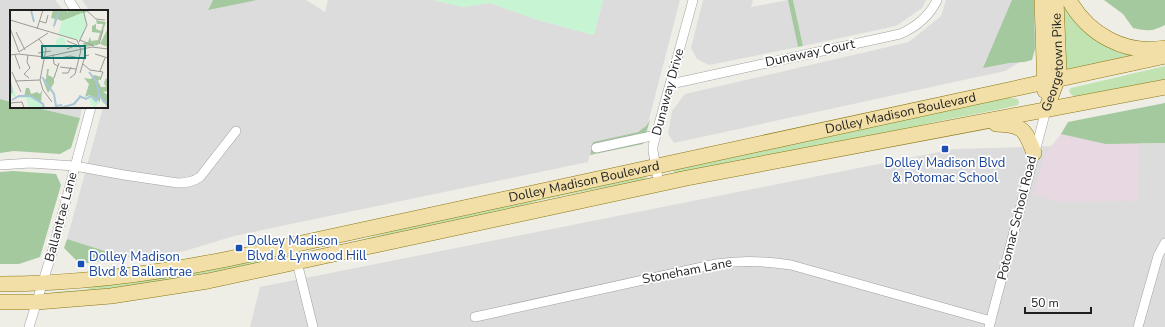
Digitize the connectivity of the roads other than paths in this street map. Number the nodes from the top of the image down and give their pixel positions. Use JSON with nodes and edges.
{"nodes":[{"id":1,"x":69,"y":0,"type":"edge"},
{"id":2,"x":693,"y":0,"type":"edge"},
{"id":3,"x":937,"y":0,"type":"edge"},
{"id":4,"x":1042,"y":0,"type":"edge"},
{"id":5,"x":1056,"y":0,"type":"edge"},
{"id":6,"x":1069,"y":0,"type":"edge"},
{"id":7,"x":75,"y":10,"type":"edge"},
{"id":8,"x":1165,"y":48,"type":"edge"},
{"id":9,"x":1165,"y":56,"type":"edge"},
{"id":10,"x":1051,"y":81,"type":"junction"},
{"id":11,"x":671,"y":84,"type":"junction"},
{"id":12,"x":1165,"y":87,"type":"edge"},
{"id":13,"x":91,"y":108,"type":"edge"},
{"id":14,"x":1046,"y":110,"type":"junction"},
{"id":15,"x":975,"y":124,"type":"junction"},
{"id":16,"x":236,"y":131,"type":"dead end"},
{"id":17,"x":656,"y":135,"type":"junction"},
{"id":18,"x":596,"y":148,"type":"dead end"},
{"id":19,"x":1034,"y":153,"type":"junction"},
{"id":20,"x":0,"y":165,"type":"edge"},
{"id":21,"x":75,"y":166,"type":"junction"},
{"id":22,"x":656,"y":166,"type":"junction"},
{"id":23,"x":659,"y":184,"type":"junction"},
{"id":24,"x":1165,"y":243,"type":"edge"},
{"id":25,"x":294,"y":246,"type":"junction"},
{"id":26,"x":298,"y":263,"type":"junction"},
{"id":27,"x":43,"y":282,"type":"junction"},
{"id":28,"x":0,"y":284,"type":"edge"},
{"id":29,"x":0,"y":302,"type":"edge"},
{"id":30,"x":37,"y":302,"type":"junction"},
{"id":31,"x":474,"y":317,"type":"dead end"},
{"id":32,"x":990,"y":324,"type":"edge"},
{"id":33,"x":29,"y":327,"type":"edge"},
{"id":34,"x":313,"y":327,"type":"edge"},
{"id":35,"x":1138,"y":327,"type":"edge"}],
"edges":[{"from":1,"to":7,"type":"street"},
{"from":2,"to":11,"type":"street","name":"Dunaway Drive"},
{"from":3,"to":11,"type":"street","name":"Dunaway Court"},
{"from":4,"to":10,"type":"main road","name":"Georgetown Pike"},
{"from":5,"to":10,"type":"main road","name":"Georgetown Pike"},
{"from":6,"to":8,"type":"main road"},
{"from":9,"to":10,"type":"main road","name":"Dolley Madison Boulevard"},
{"from":10,"to":14,"type":"main road","name":"Georgetown Pike"},
{"from":10,"to":22,"type":"main road","name":"Dolley Madison Boulevard"},
{"from":11,"to":17,"type":"street","name":"Dunaway Drive"},
{"from":12,"to":14,"type":"main road","name":"Dolley Madison Boulevard"},
{"from":13,"to":21,"type":"street","name":"Ballantrae Lane"},
{"from":14,"to":15,"type":"main road","name":"Dolley Madison Boulevard"},
{"from":14,"to":19,"type":"street","name":"Potomac School Road"},
{"from":15,"to":19,"type":"main road"},
{"from":15,"to":23,"type":"main road","name":"Dolley Madison Boulevard"},
{"from":16,"to":21,"type":"street"},
{"from":17,"to":18,"type":"street"},
{"from":17,"to":22,"type":"street","name":"Dunaway Drive"},
{"from":19,"to":32,"type":"street","name":"Potomac School Road"},
{"from":20,"to":21,"type":"street"},
{"from":21,"to":27,"type":"street","name":"Ballantrae Lane"},
{"from":22,"to":23,"type":"street","name":"Dunaway Drive"},
{"from":22,"to":25,"type":"main road","name":"Dolley Madison Boulevard"},
{"from":23,"to":26,"type":"main road","name":"Dolley Madison Boulevard"},
{"from":24,"to":35,"type":"street"},
{"from":25,"to":26,"type":"street"},
{"from":25,"to":27,"type":"main road","name":"Dolley Madison Boulevard"},
{"from":26,"to":30,"type":"main road","name":"Dolley Madison Boulevard"},
{"from":26,"to":34,"type":"street"},
{"from":27,"to":28,"type":"main road","name":"Dolley Madison Boulevard"},
{"from":27,"to":30,"type":"street","name":"Ballantrae Lane"},
{"from":29,"to":30,"type":"main road","name":"Dolley Madison Boulevard"},
{"from":30,"to":33,"type":"street","name":"Ballantrae Lane"},
{"from":31,"to":32,"type":"street","name":"Stoneham Lane"}]}
